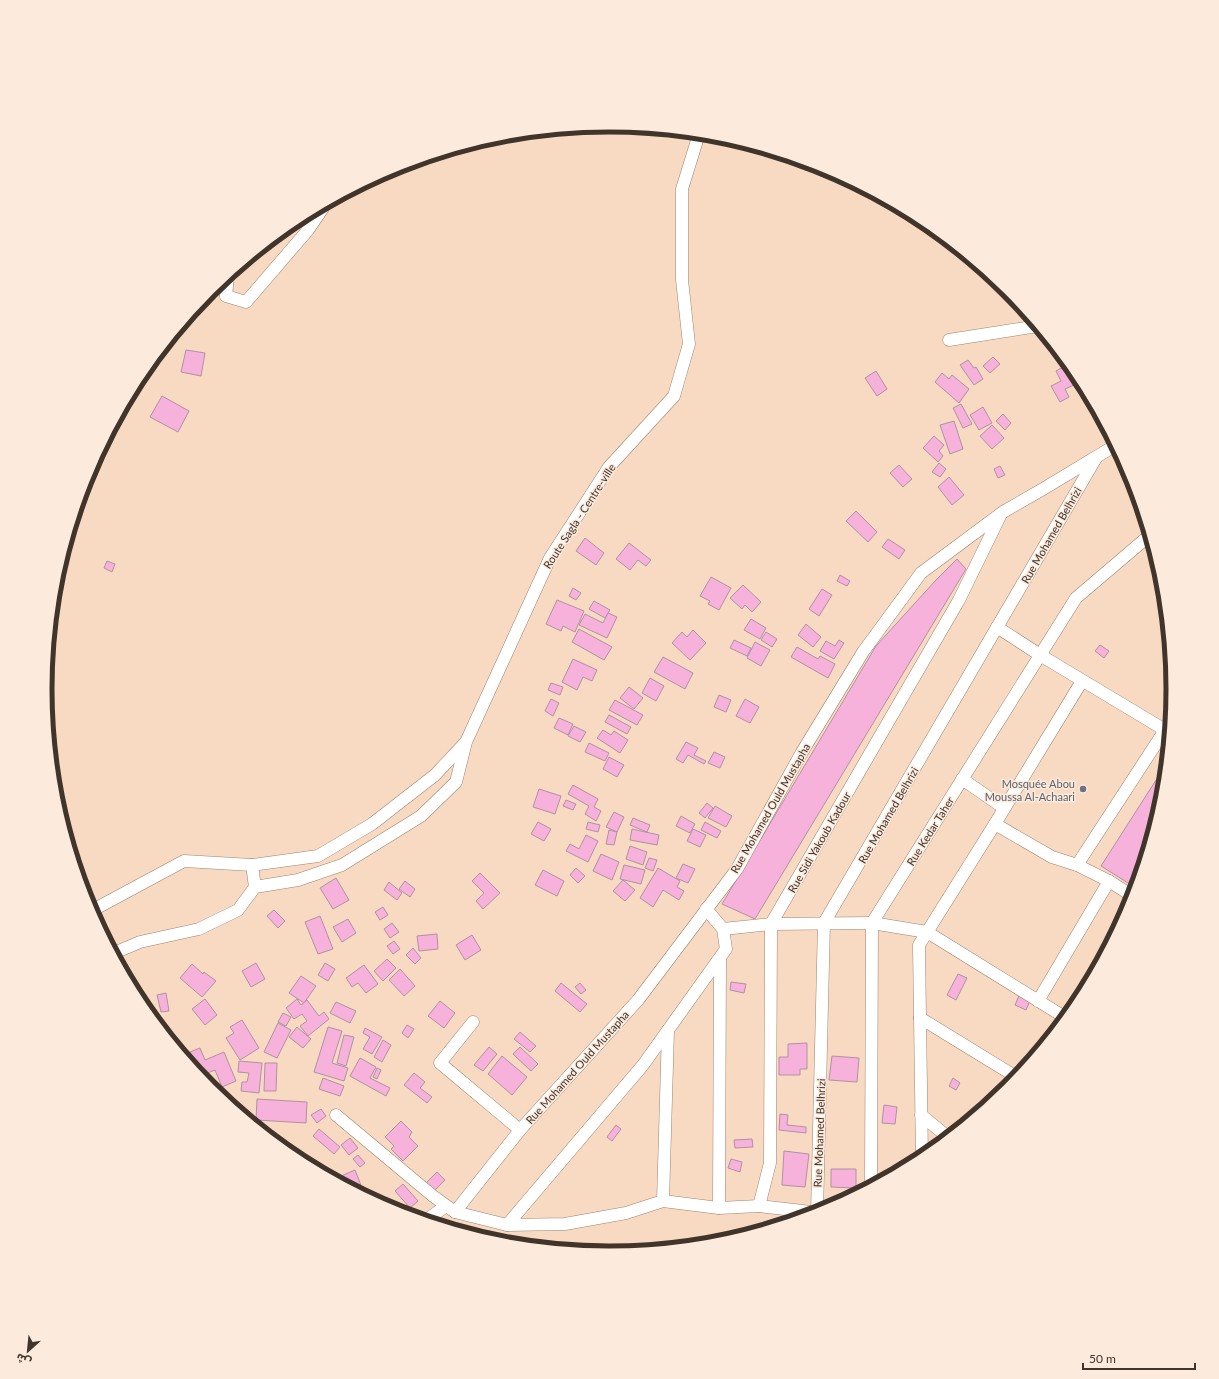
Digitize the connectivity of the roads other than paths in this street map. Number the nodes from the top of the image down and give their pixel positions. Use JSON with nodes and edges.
{"nodes":[{"id":1,"x":697,"y":140,"type":"edge"},
{"id":2,"x":318,"y":215,"type":"edge"},
{"id":3,"x":227,"y":284,"type":"edge"},
{"id":4,"x":1033,"y":327,"type":"edge"},
{"id":5,"x":949,"y":340,"type":"dead end"},
{"id":6,"x":1112,"y":447,"type":"edge"},
{"id":7,"x":1097,"y":456,"type":"junction"},
{"id":8,"x":1002,"y":512,"type":"junction"},
{"id":9,"x":1146,"y":538,"type":"edge"},
{"id":10,"x":998,"y":626,"type":"junction"},
{"id":11,"x":1040,"y":655,"type":"junction"},
{"id":12,"x":1082,"y":680,"type":"junction"},
{"id":13,"x":1166,"y":730,"type":"edge"},
{"id":14,"x":1165,"y":737,"type":"edge"},
{"id":15,"x":466,"y":742,"type":"junction"},
{"id":16,"x":962,"y":780,"type":"junction"},
{"id":17,"x":1004,"y":808,"type":"junction"},
{"id":18,"x":995,"y":824,"type":"junction"},
{"id":19,"x":252,"y":865,"type":"junction"},
{"id":20,"x":1077,"y":866,"type":"junction"},
{"id":21,"x":1109,"y":881,"type":"junction"},
{"id":22,"x":255,"y":886,"type":"junction"},
{"id":23,"x":1128,"y":893,"type":"edge"},
{"id":24,"x":96,"y":908,"type":"edge"},
{"id":25,"x":706,"y":909,"type":"junction"},
{"id":26,"x":872,"y":923,"type":"junction"},
{"id":27,"x":771,"y":924,"type":"junction"},
{"id":28,"x":824,"y":924,"type":"junction"},
{"id":29,"x":723,"y":929,"type":"junction"},
{"id":30,"x":927,"y":932,"type":"junction"},
{"id":31,"x":118,"y":952,"type":"edge"},
{"id":32,"x":720,"y":959,"type":"junction"},
{"id":33,"x":1038,"y":1001,"type":"junction"},
{"id":34,"x":1062,"y":1015,"type":"edge"},
{"id":35,"x":920,"y":1018,"type":"junction"},
{"id":36,"x":473,"y":1022,"type":"dead end"},
{"id":37,"x":668,"y":1030,"type":"junction"},
{"id":38,"x":1013,"y":1075,"type":"edge"},
{"id":39,"x":336,"y":1115,"type":"dead end"},
{"id":40,"x":921,"y":1115,"type":"junction"},
{"id":41,"x":520,"y":1130,"type":"junction"},
{"id":42,"x":945,"y":1135,"type":"edge"},
{"id":43,"x":922,"y":1151,"type":"edge"},
{"id":44,"x":871,"y":1182,"type":"edge"},
{"id":45,"x":663,"y":1201,"type":"junction"},
{"id":46,"x":759,"y":1206,"type":"junction"},
{"id":47,"x":818,"y":1207,"type":"edge"},
{"id":48,"x":719,"y":1208,"type":"junction"},
{"id":49,"x":450,"y":1209,"type":"junction"},
{"id":50,"x":805,"y":1211,"type":"edge"},
{"id":51,"x":432,"y":1218,"type":"edge"},
{"id":52,"x":507,"y":1225,"type":"junction"}],
"edges":[{"from":1,"to":15,"type":"street","name":"Route Sagla - Centre-ville"},
{"from":2,"to":3,"type":"street"},
{"from":4,"to":5,"type":"street"},
{"from":6,"to":7,"type":"street","name":"Rue Mohamed Ould Mustapha"},
{"from":7,"to":8,"type":"street","name":"Rue Mohamed Ould Mustapha"},
{"from":7,"to":10,"type":"street","name":"Rue Mohamed Belhrizi"},
{"from":8,"to":25,"type":"street","name":"Rue Mohamed Ould Mustapha"},
{"from":8,"to":27,"type":"street","name":"Rue Sidi Yakoub Kadour"},
{"from":9,"to":11,"type":"street","name":"Rue Kedar Taher"},
{"from":10,"to":11,"type":"street"},
{"from":10,"to":28,"type":"street","name":"Rue Mohamed Belhrizi"},
{"from":11,"to":12,"type":"street"},
{"from":11,"to":16,"type":"street","name":"Rue Kedar Taher"},
{"from":12,"to":13,"type":"street"},
{"from":12,"to":17,"type":"street"},
{"from":14,"to":20,"type":"street"},
{"from":15,"to":19,"type":"street","name":"Route Sagla - Centre-ville"},
{"from":15,"to":22,"type":"street","name":"Route Sagla - Centre-ville"},
{"from":16,"to":17,"type":"street"},
{"from":16,"to":26,"type":"street","name":"Rue Kedar Taher"},
{"from":17,"to":18,"type":"street"},
{"from":18,"to":20,"type":"street"},
{"from":18,"to":30,"type":"street"},
{"from":19,"to":22,"type":"street"},
{"from":19,"to":24,"type":"street","name":"Route Sagla - Centre-ville"},
{"from":20,"to":21,"type":"street"},
{"from":21,"to":23,"type":"street"},
{"from":21,"to":33,"type":"street"},
{"from":22,"to":31,"type":"street"},
{"from":25,"to":29,"type":"street"},
{"from":25,"to":41,"type":"street","name":"Rue Mohamed Ould Mustapha"},
{"from":26,"to":28,"type":"street"},
{"from":26,"to":30,"type":"street"},
{"from":26,"to":44,"type":"street"},
{"from":27,"to":28,"type":"street"},
{"from":27,"to":29,"type":"street"},
{"from":27,"to":46,"type":"street","name":"Rue Sidi Yakoub Kadour"},
{"from":28,"to":47,"type":"street","name":"Rue Mohamed Belhrizi"},
{"from":29,"to":32,"type":"street"},
{"from":30,"to":33,"type":"street"},
{"from":30,"to":35,"type":"street"},
{"from":32,"to":37,"type":"street"},
{"from":32,"to":48,"type":"street"},
{"from":33,"to":34,"type":"street"},
{"from":35,"to":38,"type":"street"},
{"from":35,"to":40,"type":"street"},
{"from":36,"to":41,"type":"street"},
{"from":37,"to":45,"type":"street"},
{"from":37,"to":52,"type":"street"},
{"from":39,"to":49,"type":"street"},
{"from":40,"to":42,"type":"street"},
{"from":40,"to":43,"type":"street"},
{"from":41,"to":49,"type":"street","name":"Rue Mohamed Ould Mustapha"},
{"from":45,"to":48,"type":"street"},
{"from":45,"to":52,"type":"street"},
{"from":46,"to":48,"type":"street"},
{"from":46,"to":50,"type":"street"},
{"from":49,"to":51,"type":"street","name":"Rue Mohamed Ould Mustapha"},
{"from":49,"to":52,"type":"street"}]}
